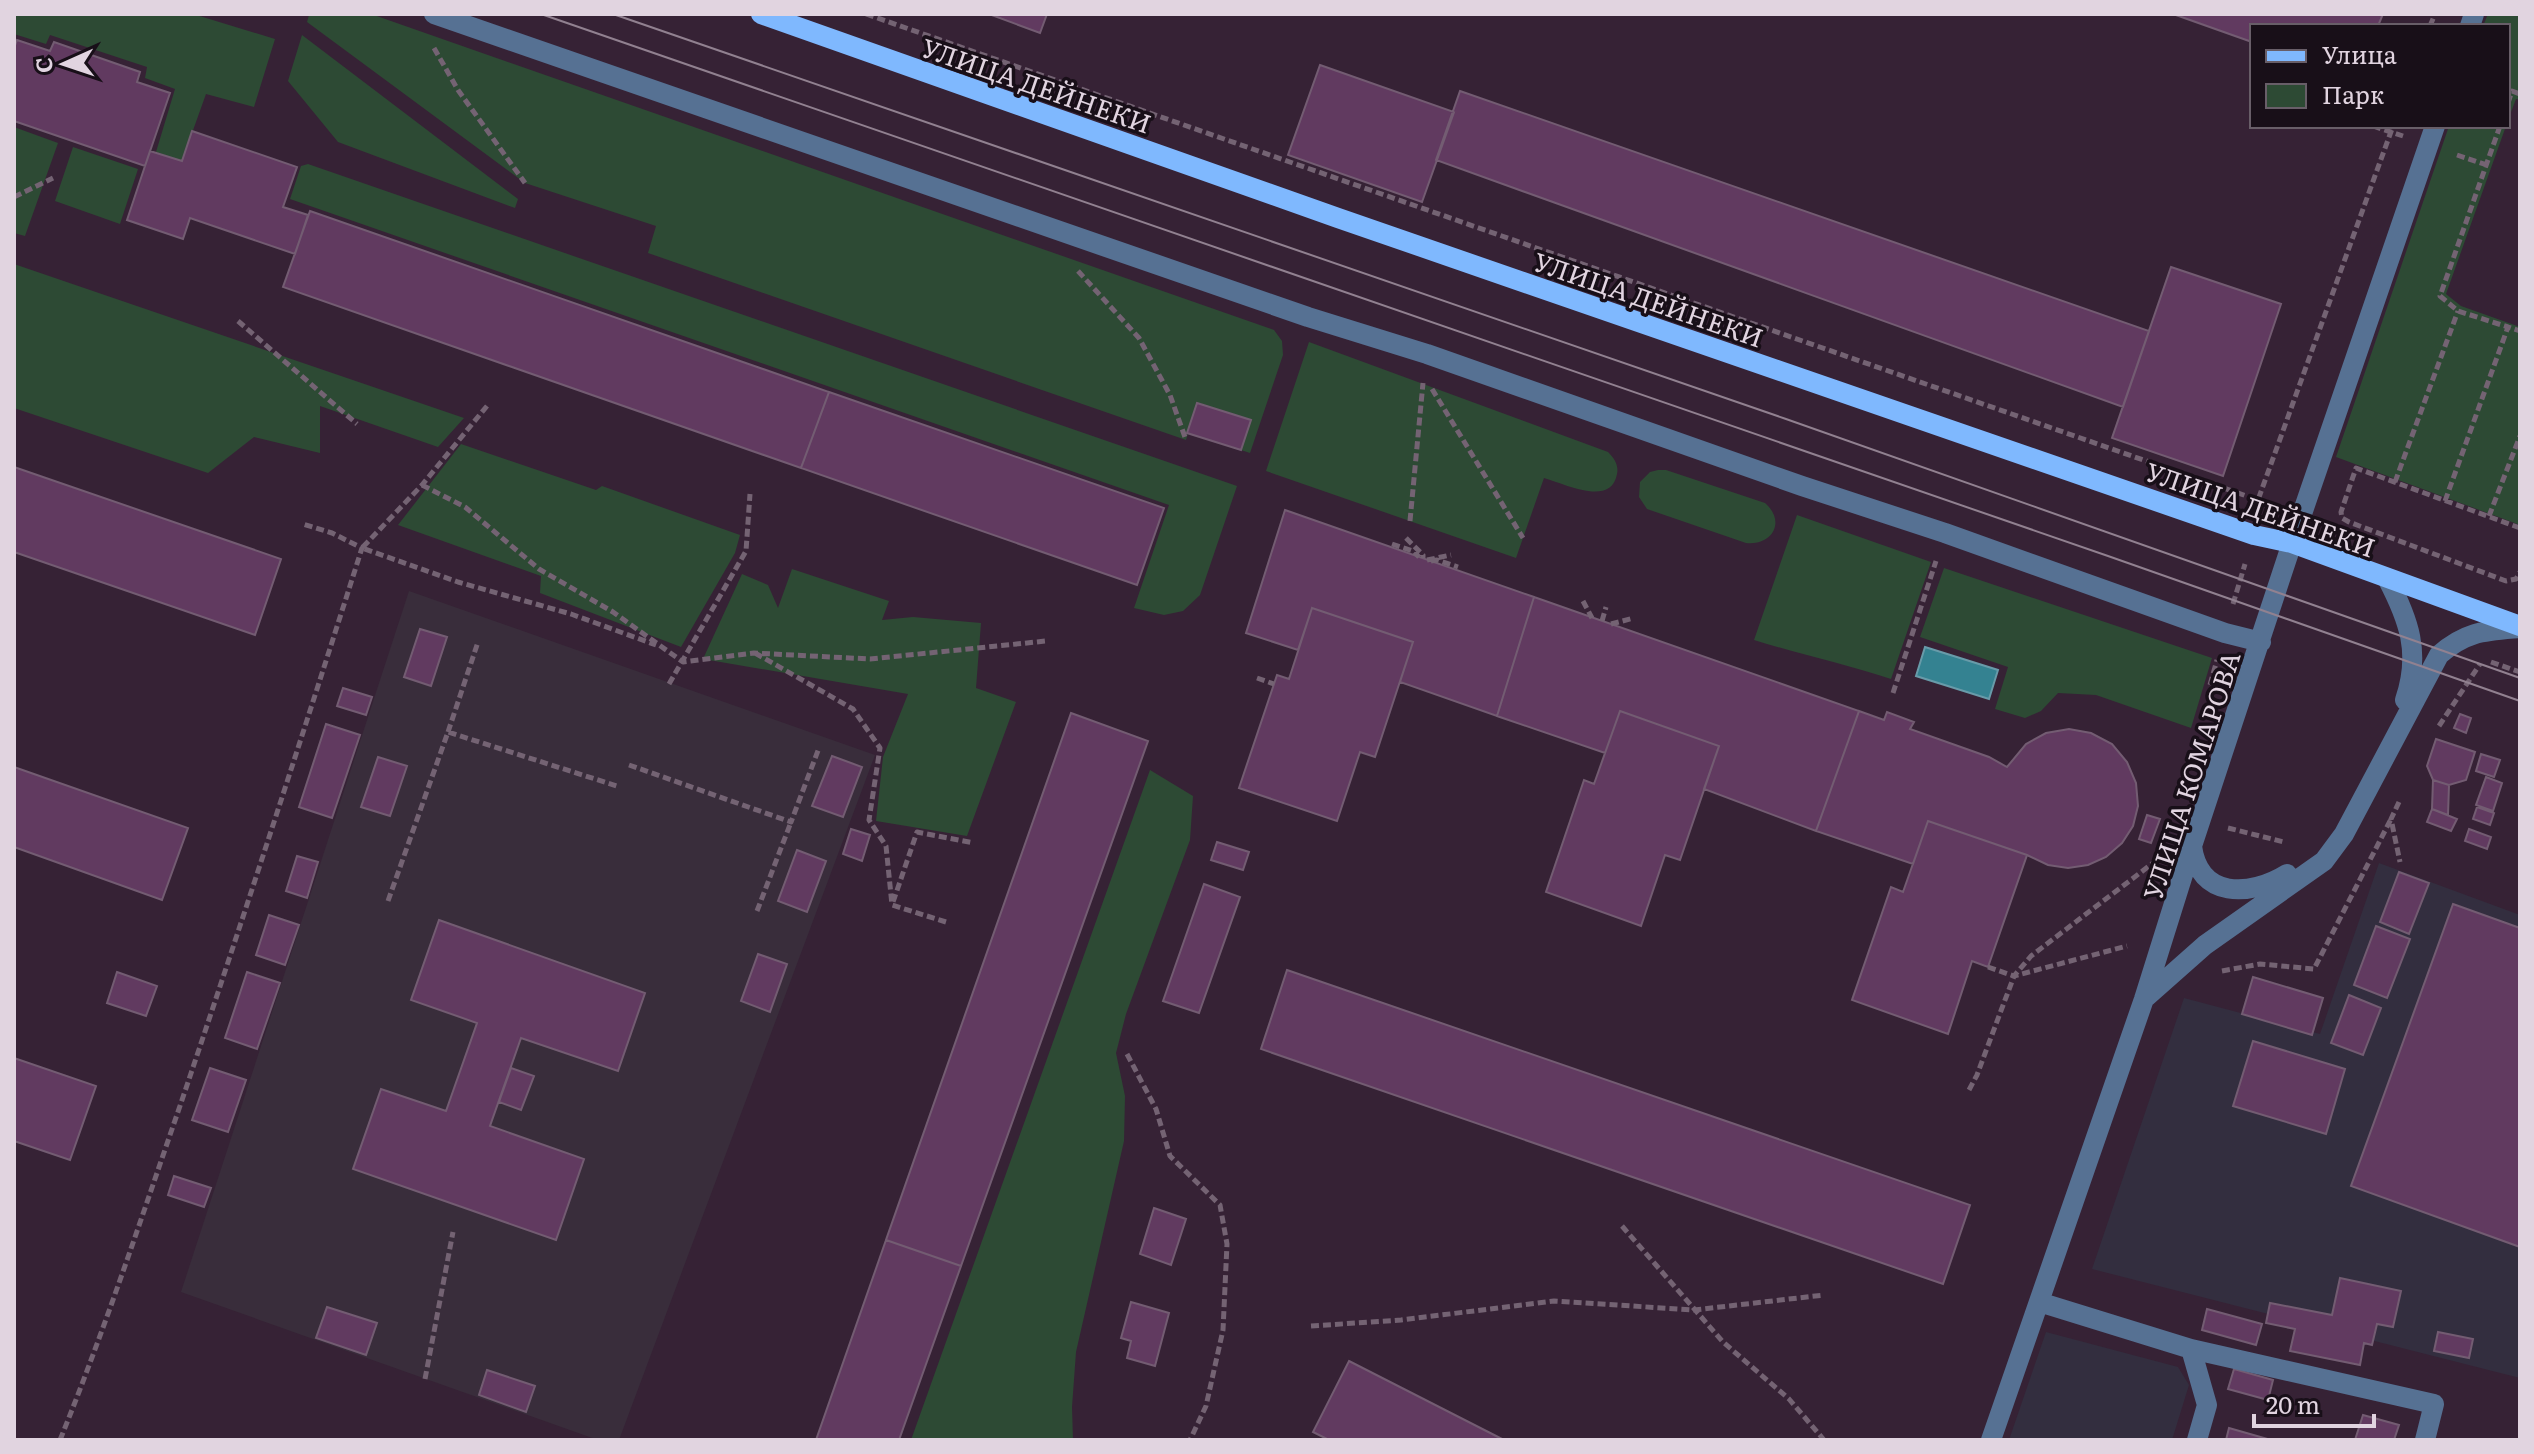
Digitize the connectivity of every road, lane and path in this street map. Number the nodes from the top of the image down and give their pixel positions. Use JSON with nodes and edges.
{"nodes":[{"id":1,"x":434,"y":14,"type":"edge"},
{"id":2,"x":761,"y":14,"type":"edge"},
{"id":3,"x":866,"y":14,"type":"edge"},
{"id":4,"x":432,"y":45,"type":"dead end"},
{"id":5,"x":2434,"y":128,"type":"edge"},
{"id":6,"x":2499,"y":128,"type":"edge"},
{"id":7,"x":2392,"y":129,"type":"edge"},
{"id":8,"x":53,"y":178,"type":"dead end"},
{"id":9,"x":525,"y":183,"type":"dead end"},
{"id":10,"x":14,"y":197,"type":"edge"},
{"id":11,"x":1078,"y":270,"type":"dead end"},
{"id":12,"x":2458,"y":311,"type":"junction"},
{"id":13,"x":238,"y":321,"type":"dead end"},
{"id":14,"x":2508,"y":327,"type":"junction"},
{"id":15,"x":2520,"y":331,"type":"edge"},
{"id":16,"x":487,"y":406,"type":"dead end"},
{"id":17,"x":357,"y":424,"type":"dead end"},
{"id":18,"x":2520,"y":436,"type":"edge"},
{"id":19,"x":1186,"y":440,"type":"dead end"},
{"id":20,"x":2395,"y":482,"type":"junction"},
{"id":21,"x":422,"y":485,"type":"junction"},
{"id":22,"x":750,"y":494,"type":"dead end"},
{"id":23,"x":2258,"y":500,"type":"junction"},
{"id":24,"x":2445,"y":501,"type":"junction"},
{"id":25,"x":2489,"y":516,"type":"junction"},
{"id":26,"x":1410,"y":521,"type":"dead end"},
{"id":27,"x":303,"y":524,"type":"dead end"},
{"id":28,"x":2520,"y":528,"type":"edge"},
{"id":29,"x":1945,"y":533,"type":"junction"},
{"id":30,"x":2254,"y":535,"type":"junction"},
{"id":31,"x":1406,"y":538,"type":"dead end"},
{"id":32,"x":1523,"y":538,"type":"dead end"},
{"id":33,"x":1425,"y":543,"type":"dead end"},
{"id":34,"x":2292,"y":543,"type":"junction"},
{"id":35,"x":1392,"y":544,"type":"dead end"},
{"id":36,"x":1436,"y":547,"type":"dead end"},
{"id":37,"x":362,"y":548,"type":"junction"},
{"id":38,"x":1451,"y":555,"type":"dead end"},
{"id":39,"x":1425,"y":558,"type":"junction"},
{"id":40,"x":1458,"y":567,"type":"dead end"},
{"id":41,"x":2520,"y":572,"type":"edge"},
{"id":42,"x":2387,"y":578,"type":"junction"},
{"id":43,"x":1583,"y":601,"type":"dead end"},
{"id":44,"x":1606,"y":607,"type":"dead end"},
{"id":45,"x":1592,"y":618,"type":"dead end"},
{"id":46,"x":1634,"y":618,"type":"dead end"},
{"id":47,"x":1602,"y":621,"type":"dead end"},
{"id":48,"x":1611,"y":624,"type":"dead end"},
{"id":49,"x":2520,"y":627,"type":"edge"},
{"id":50,"x":2225,"y":633,"type":"junction"},
{"id":51,"x":1046,"y":641,"type":"dead end"},
{"id":52,"x":478,"y":642,"type":"dead end"},
{"id":53,"x":2261,"y":642,"type":"junction"},
{"id":54,"x":662,"y":648,"type":"junction"},
{"id":55,"x":754,"y":653,"type":"junction"},
{"id":56,"x":683,"y":662,"type":"junction"},
{"id":57,"x":2520,"y":672,"type":"edge"},
{"id":58,"x":1257,"y":678,"type":"dead end"},
{"id":59,"x":669,"y":684,"type":"dead end"},
{"id":60,"x":1274,"y":684,"type":"dead end"},
{"id":61,"x":1893,"y":693,"type":"dead end"},
{"id":62,"x":2207,"y":693,"type":"dead end"},
{"id":63,"x":2436,"y":731,"type":"dead end"},
{"id":64,"x":448,"y":732,"type":"junction"},
{"id":65,"x":819,"y":748,"type":"dead end"},
{"id":66,"x":2386,"y":757,"type":"junction"},
{"id":67,"x":629,"y":765,"type":"dead end"},
{"id":68,"x":617,"y":786,"type":"dead end"},
{"id":69,"x":2403,"y":793,"type":"dead end"},
{"id":70,"x":2391,"y":819,"type":"junction"},
{"id":71,"x":791,"y":822,"type":"junction"},
{"id":72,"x":2200,"y":822,"type":"junction"},
{"id":73,"x":2344,"y":834,"type":"junction"},
{"id":74,"x":2284,"y":842,"type":"dead end"},
{"id":75,"x":974,"y":843,"type":"dead end"},
{"id":76,"x":2192,"y":846,"type":"junction"},
{"id":77,"x":2158,"y":850,"type":"dead end"},
{"id":78,"x":2400,"y":862,"type":"dead end"},
{"id":79,"x":2153,"y":863,"type":"junction"},
{"id":80,"x":2149,"y":877,"type":"dead end"},
{"id":81,"x":388,"y":901,"type":"dead end"},
{"id":82,"x":892,"y":905,"type":"junction"},
{"id":83,"x":757,"y":911,"type":"dead end"},
{"id":84,"x":946,"y":922,"type":"dead end"},
{"id":85,"x":2131,"y":932,"type":"dead end"},
{"id":86,"x":2127,"y":946,"type":"junction"},
{"id":87,"x":2122,"y":961,"type":"dead end"},
{"id":88,"x":1988,"y":967,"type":"dead end"},
{"id":89,"x":2214,"y":972,"type":"dead end"},
{"id":90,"x":2014,"y":976,"type":"junction"},
{"id":91,"x":2144,"y":999,"type":"junction"},
{"id":92,"x":1127,"y":1054,"type":"dead end"},
{"id":93,"x":1969,"y":1090,"type":"dead end"},
{"id":94,"x":1622,"y":1226,"type":"dead end"},
{"id":95,"x":453,"y":1232,"type":"dead end"},
{"id":96,"x":1824,"y":1295,"type":"dead end"},
{"id":97,"x":2039,"y":1302,"type":"junction"},
{"id":98,"x":1694,"y":1310,"type":"junction"},
{"id":99,"x":1311,"y":1326,"type":"dead end"},
{"id":100,"x":2191,"y":1349,"type":"junction"},
{"id":101,"x":425,"y":1379,"type":"dead end"},
{"id":102,"x":60,"y":1440,"type":"edge"},
{"id":103,"x":1190,"y":1440,"type":"edge"},
{"id":104,"x":1824,"y":1440,"type":"edge"},
{"id":105,"x":1991,"y":1440,"type":"edge"},
{"id":106,"x":2197,"y":1440,"type":"edge"},
{"id":107,"x":2425,"y":1440,"type":"edge"}],
"edges":[{"from":1,"to":29,"type":"street"},
{"from":2,"to":30,"type":"main road","name":"УЛИЦА ДЕЙНЕКИ"},
{"from":3,"to":23,"type":"path"},
{"from":4,"to":9,"type":"path"},
{"from":5,"to":34,"type":"street","name":"УЛИЦА КОМАРОВА"},
{"from":6,"to":12,"type":"path"},
{"from":7,"to":23,"type":"path"},
{"from":8,"to":10,"type":"path"},
{"from":11,"to":19,"type":"path"},
{"from":12,"to":14,"type":"path"},
{"from":12,"to":20,"type":"path"},
{"from":13,"to":17,"type":"path"},
{"from":14,"to":15,"type":"path"},
{"from":14,"to":24,"type":"path"},
{"from":16,"to":21,"type":"path"},
{"from":18,"to":25,"type":"path"},
{"from":20,"to":24,"type":"path"},
{"from":20,"to":41,"type":"path"},
{"from":21,"to":37,"type":"path"},
{"from":21,"to":54,"type":"path"},
{"from":22,"to":56,"type":"path"},
{"from":23,"to":30,"type":"path"},
{"from":24,"to":25,"type":"path"},
{"from":25,"to":28,"type":"path"},
{"from":26,"to":32,"type":"path"},
{"from":27,"to":37,"type":"path"},
{"from":29,"to":50,"type":"street"},
{"from":29,"to":61,"type":"path"},
{"from":30,"to":34,"type":"main road","name":"УЛИЦА ДЕЙНЕКИ"},
{"from":30,"to":50,"type":"path"},
{"from":31,"to":39,"type":"path"},
{"from":33,"to":39,"type":"path"},
{"from":34,"to":42,"type":"main road","name":"УЛИЦА ДЕЙНЕКИ"},
{"from":34,"to":53,"type":"street","name":"УЛИЦА КОМАРОВА"},
{"from":35,"to":39,"type":"path"},
{"from":36,"to":39,"type":"path"},
{"from":37,"to":54,"type":"path"},
{"from":37,"to":102,"type":"path"},
{"from":38,"to":39,"type":"path"},
{"from":39,"to":40,"type":"path"},
{"from":42,"to":49,"type":"main road","name":"УЛИЦА ДЕЙНЕКИ"},
{"from":42,"to":66,"type":"street"},
{"from":43,"to":45,"type":"path"},
{"from":44,"to":47,"type":"path"},
{"from":46,"to":48,"type":"path"},
{"from":49,"to":66,"type":"street"},
{"from":50,"to":53,"type":"street"},
{"from":50,"to":62,"type":"path"},
{"from":51,"to":55,"type":"path"},
{"from":52,"to":64,"type":"path"},
{"from":53,"to":72,"type":"street","name":"УЛИЦА КОМАРОВА"},
{"from":54,"to":56,"type":"path"},
{"from":55,"to":56,"type":"path"},
{"from":55,"to":82,"type":"path"},
{"from":56,"to":59,"type":"path"},
{"from":57,"to":63,"type":"path"},
{"from":58,"to":60,"type":"path"},
{"from":64,"to":68,"type":"path"},
{"from":64,"to":81,"type":"path"},
{"from":65,"to":71,"type":"path"},
{"from":66,"to":73,"type":"street"},
{"from":67,"to":71,"type":"path"},
{"from":69,"to":70,"type":"path"},
{"from":70,"to":78,"type":"path"},
{"from":70,"to":89,"type":"path"},
{"from":71,"to":83,"type":"path"},
{"from":72,"to":74,"type":"path"},
{"from":72,"to":76,"type":"street","name":"УЛИЦА КОМАРОВА"},
{"from":73,"to":76,"type":"street"},
{"from":73,"to":91,"type":"street"},
{"from":75,"to":82,"type":"path"},
{"from":76,"to":91,"type":"street","name":"УЛИЦА КОМАРОВА"},
{"from":77,"to":79,"type":"path"},
{"from":79,"to":80,"type":"path"},
{"from":79,"to":90,"type":"path"},
{"from":82,"to":84,"type":"path"},
{"from":85,"to":86,"type":"path"},
{"from":86,"to":87,"type":"path"},
{"from":86,"to":90,"type":"path"},
{"from":88,"to":90,"type":"path"},
{"from":90,"to":93,"type":"path"},
{"from":91,"to":97,"type":"street","name":"УЛИЦА КОМАРОВА"},
{"from":92,"to":103,"type":"path"},
{"from":94,"to":98,"type":"path"},
{"from":95,"to":101,"type":"path"},
{"from":96,"to":98,"type":"path"},
{"from":97,"to":100,"type":"street"},
{"from":97,"to":105,"type":"street","name":"УЛИЦА КОМАРОВА"},
{"from":98,"to":99,"type":"path"},
{"from":98,"to":104,"type":"path"},
{"from":100,"to":106,"type":"street"},
{"from":100,"to":107,"type":"street"}]}
